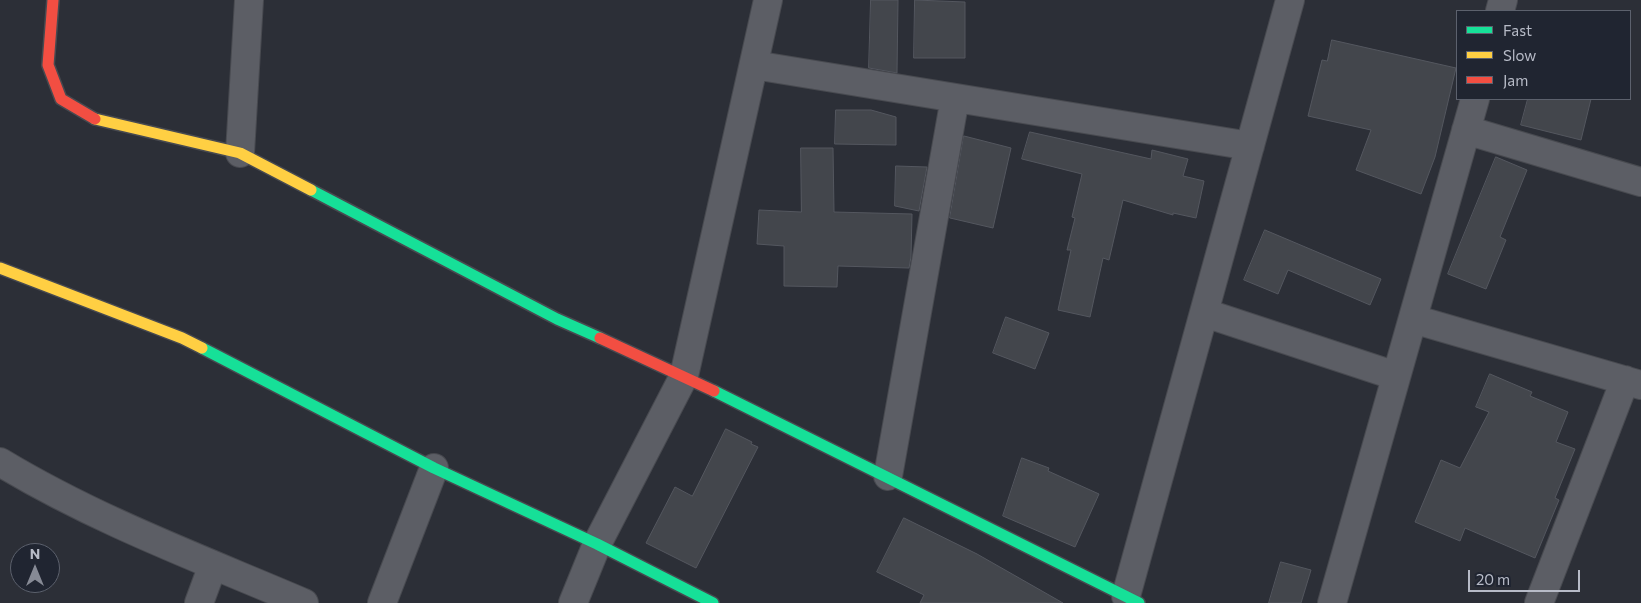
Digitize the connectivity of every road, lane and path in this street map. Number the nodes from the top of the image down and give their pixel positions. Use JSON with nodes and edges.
{"nodes":[{"id":1,"x":53,"y":0,"type":"edge"},
{"id":2,"x":249,"y":0,"type":"edge"},
{"id":3,"x":768,"y":0,"type":"edge"},
{"id":4,"x":1290,"y":0,"type":"edge"},
{"id":5,"x":754,"y":65,"type":"junction"},
{"id":6,"x":955,"y":98,"type":"junction"},
{"id":7,"x":1475,"y":100,"type":"edge"},
{"id":8,"x":1466,"y":130,"type":"junction"},
{"id":9,"x":1250,"y":146,"type":"junction"},
{"id":10,"x":240,"y":153,"type":"junction"},
{"id":11,"x":1641,"y":182,"type":"edge"},
{"id":12,"x":0,"y":268,"type":"edge"},
{"id":13,"x":1205,"y":313,"type":"junction"},
{"id":14,"x":1413,"y":318,"type":"junction"},
{"id":15,"x":684,"y":376,"type":"junction"},
{"id":16,"x":1396,"y":376,"type":"junction"},
{"id":17,"x":1633,"y":383,"type":"edge"},
{"id":18,"x":0,"y":462,"type":"edge"},
{"id":19,"x":434,"y":468,"type":"junction"},
{"id":20,"x":888,"y":476,"type":"junction"},
{"id":21,"x":597,"y":544,"type":"junction"},
{"id":22,"x":213,"y":565,"type":"junction"},
{"id":23,"x":1133,"y":600,"type":"edge"},
{"id":24,"x":199,"y":603,"type":"edge"},
{"id":25,"x":304,"y":603,"type":"edge"},
{"id":26,"x":382,"y":603,"type":"edge"},
{"id":27,"x":573,"y":603,"type":"edge"},
{"id":28,"x":713,"y":603,"type":"edge"},
{"id":29,"x":1332,"y":603,"type":"edge"},
{"id":30,"x":1539,"y":603,"type":"edge"}],
"edges":[{"from":1,"to":10,"type":"street"},
{"from":2,"to":10,"type":"street"},
{"from":3,"to":5,"type":"street"},
{"from":4,"to":9,"type":"street"},
{"from":5,"to":6,"type":"street"},
{"from":5,"to":15,"type":"street"},
{"from":6,"to":9,"type":"street"},
{"from":6,"to":20,"type":"street"},
{"from":7,"to":8,"type":"street"},
{"from":8,"to":11,"type":"street"},
{"from":8,"to":14,"type":"street"},
{"from":9,"to":13,"type":"street"},
{"from":10,"to":15,"type":"street"},
{"from":12,"to":19,"type":"street"},
{"from":13,"to":16,"type":"street"},
{"from":13,"to":23,"type":"street"},
{"from":14,"to":16,"type":"street"},
{"from":14,"to":17,"type":"street"},
{"from":15,"to":20,"type":"street"},
{"from":15,"to":21,"type":"street"},
{"from":16,"to":29,"type":"street"},
{"from":17,"to":30,"type":"street"},
{"from":18,"to":22,"type":"street"},
{"from":19,"to":21,"type":"street"},
{"from":19,"to":26,"type":"street"},
{"from":20,"to":23,"type":"street"},
{"from":21,"to":27,"type":"street"},
{"from":21,"to":28,"type":"street"},
{"from":22,"to":24,"type":"street"},
{"from":22,"to":25,"type":"street"}]}
